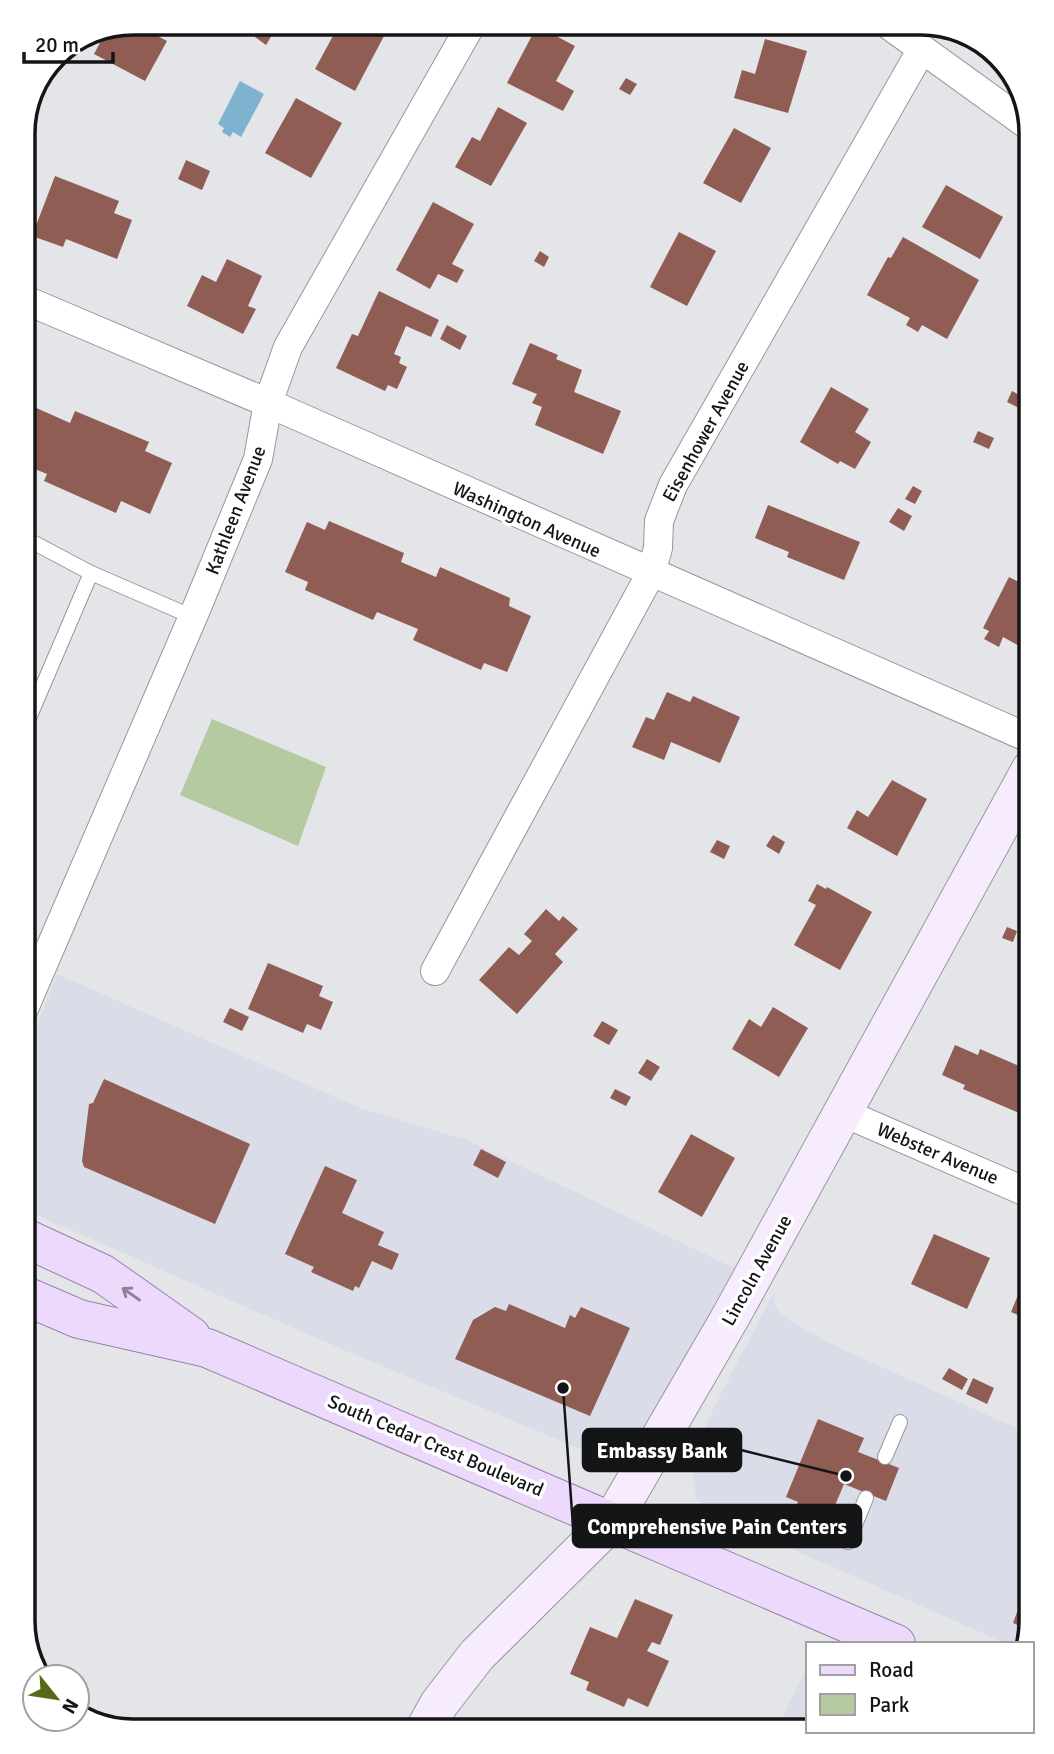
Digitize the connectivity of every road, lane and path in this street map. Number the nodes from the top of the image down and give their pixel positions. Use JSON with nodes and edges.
{"nodes":[{"id":1,"x":465,"y":35,"type":"edge"},
{"id":2,"x":903,"y":35,"type":"edge"},
{"id":3,"x":922,"y":49,"type":"junction"},
{"id":4,"x":1017,"y":118,"type":"edge"},
{"id":5,"x":35,"y":304,"type":"edge"},
{"id":6,"x":268,"y":404,"type":"junction"},
{"id":7,"x":35,"y":543,"type":"edge"},
{"id":8,"x":91,"y":573,"type":"junction"},
{"id":9,"x":651,"y":573,"type":"junction"},
{"id":10,"x":193,"y":618,"type":"junction"},
{"id":11,"x":35,"y":704,"type":"edge"},
{"id":12,"x":1019,"y":734,"type":"edge"},
{"id":13,"x":1019,"y":791,"type":"edge"},
{"id":14,"x":435,"y":971,"type":"dead end"},
{"id":15,"x":35,"y":983,"type":"edge"},
{"id":16,"x":844,"y":1113,"type":"junction"},
{"id":17,"x":1019,"y":1189,"type":"edge"},
{"id":18,"x":35,"y":1243,"type":"edge"},
{"id":19,"x":35,"y":1300,"type":"edge"},
{"id":20,"x":207,"y":1348,"type":"junction"},
{"id":21,"x":901,"y":1422,"type":"dead end"},
{"id":22,"x":885,"y":1457,"type":"dead end"},
{"id":23,"x":866,"y":1498,"type":"dead end"},
{"id":24,"x":612,"y":1521,"type":"junction"},
{"id":25,"x":848,"y":1542,"type":"dead end"},
{"id":26,"x":891,"y":1642,"type":"edge"},
{"id":27,"x":431,"y":1719,"type":"edge"}],
"edges":[{"from":1,"to":6,"type":"street","name":"Kathleen Avenue"},
{"from":2,"to":3,"type":"street"},
{"from":3,"to":4,"type":"street"},
{"from":3,"to":9,"type":"street","name":"Eisenhower Avenue"},
{"from":5,"to":6,"type":"street","name":"Washington Avenue"},
{"from":6,"to":9,"type":"street","name":"Washington Avenue"},
{"from":6,"to":10,"type":"street","name":"Kathleen Avenue"},
{"from":7,"to":8,"type":"lane"},
{"from":8,"to":10,"type":"lane"},
{"from":8,"to":11,"type":"lane"},
{"from":9,"to":12,"type":"street","name":"Washington Avenue"},
{"from":9,"to":14,"type":"street","name":"Eisenhower Avenue"},
{"from":10,"to":15,"type":"street","name":"Kathleen Avenue"},
{"from":13,"to":16,"type":"street","name":"Lincoln Avenue"},
{"from":16,"to":17,"type":"street","name":"Webster Avenue"},
{"from":16,"to":24,"type":"street","name":"Lincoln Avenue"},
{"from":20,"to":18,"type":"main road","name":"South Cedar Crest Boulevard","one_way":true},
{"from":19,"to":20,"type":"main road","name":"South Cedar Crest Boulevard"},
{"from":20,"to":24,"type":"main road","name":"South Cedar Crest Boulevard"},
{"from":21,"to":22,"type":"lane"},
{"from":23,"to":25,"type":"lane"},
{"from":24,"to":26,"type":"main road","name":"South Cedar Crest Boulevard"},
{"from":24,"to":27,"type":"street","name":"Lincoln Avenue"}]}
